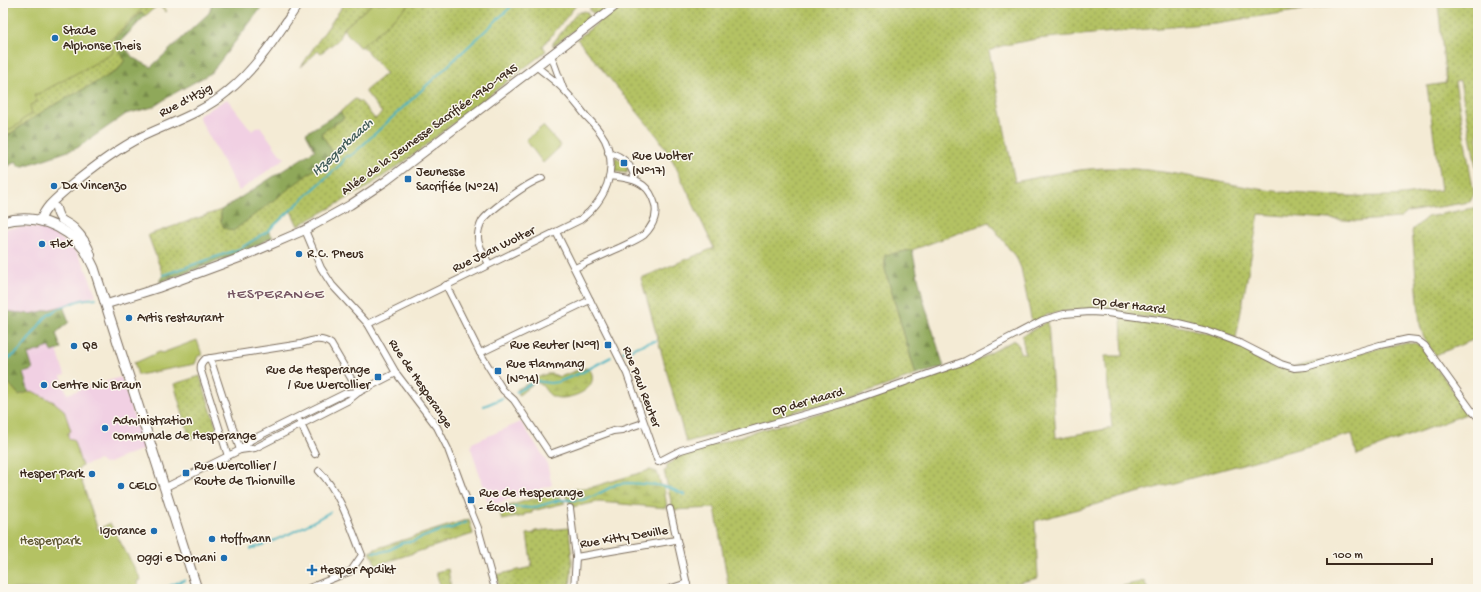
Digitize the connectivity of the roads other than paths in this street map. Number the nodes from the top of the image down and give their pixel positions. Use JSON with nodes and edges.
{"nodes":[{"id":1,"x":299,"y":3,"type":"edge"},
{"id":2,"x":619,"y":3,"type":"edge"},
{"id":3,"x":551,"y":54,"type":"junction"},
{"id":4,"x":536,"y":66,"type":"junction"},
{"id":5,"x":564,"y":90,"type":"junction"},
{"id":6,"x":608,"y":152,"type":"junction"},
{"id":7,"x":610,"y":176,"type":"junction"},
{"id":8,"x":542,"y":178,"type":"dead end"},
{"id":9,"x":635,"y":180,"type":"junction"},
{"id":10,"x":60,"y":195,"type":"junction"},
{"id":11,"x":56,"y":208,"type":"junction"},
{"id":12,"x":40,"y":221,"type":"junction"},
{"id":13,"x":3,"y":222,"type":"edge"},
{"id":14,"x":50,"y":223,"type":"junction"},
{"id":15,"x":305,"y":230,"type":"junction"},
{"id":16,"x":556,"y":232,"type":"junction"},
{"id":17,"x":489,"y":264,"type":"junction"},
{"id":18,"x":94,"y":268,"type":"junction"},
{"id":19,"x":575,"y":268,"type":"junction"},
{"id":20,"x":446,"y":285,"type":"junction"},
{"id":21,"x":590,"y":300,"type":"junction"},
{"id":22,"x":107,"y":304,"type":"junction"},
{"id":23,"x":368,"y":324,"type":"junction"},
{"id":24,"x":480,"y":353,"type":"junction"},
{"id":25,"x":210,"y":358,"type":"junction"},
{"id":26,"x":396,"y":373,"type":"junction"},
{"id":27,"x":358,"y":392,"type":"junction"},
{"id":28,"x":298,"y":417,"type":"junction"},
{"id":29,"x":1478,"y":417,"type":"edge"},
{"id":30,"x":643,"y":423,"type":"junction"},
{"id":31,"x":301,"y":425,"type":"junction"},
{"id":32,"x":240,"y":450,"type":"junction"},
{"id":33,"x":315,"y":454,"type":"dead end"},
{"id":34,"x":228,"y":456,"type":"junction"},
{"id":35,"x":658,"y":462,"type":"joint"},
{"id":36,"x":319,"y":471,"type":"dead end"},
{"id":37,"x":164,"y":488,"type":"junction"},
{"id":38,"x":570,"y":508,"type":"dead end"},
{"id":39,"x":670,"y":510,"type":"dead end"},
{"id":40,"x":676,"y":540,"type":"junction"},
{"id":41,"x":576,"y":557,"type":"junction"},
{"id":42,"x":688,"y":586,"type":"edge"},
{"id":43,"x":197,"y":589,"type":"edge"},
{"id":44,"x":307,"y":589,"type":"edge"},
{"id":45,"x":495,"y":589,"type":"edge"},
{"id":46,"x":574,"y":589,"type":"edge"},
{"id":47,"x":668,"y":589,"type":"edge"}],
"edges":[{"from":1,"to":10,"type":"main road","name":"Rue d'Itzig"},
{"from":2,"to":3,"type":"main road","name":"Allée de la Jeunesse Sacrifiée 1940-1945"},
{"from":3,"to":4,"type":"main road","name":"Allée de la Jeunesse Sacrifiée 1940-1945"},
{"from":3,"to":5,"type":"street","name":"Rue Jean Wolter"},
{"from":4,"to":5,"type":"street","name":"Rue Jean Wolter"},
{"from":4,"to":15,"type":"main road","name":"Allée de la Jeunesse Sacrifiée 1940-1945"},
{"from":5,"to":6,"type":"street","name":"Rue Jean Wolter"},
{"from":6,"to":7,"type":"street","name":"Rue Jean Wolter"},
{"from":6,"to":9,"type":"street"},
{"from":7,"to":9,"type":"street"},
{"from":7,"to":16,"type":"street","name":"Rue Jean Wolter"},
{"from":8,"to":17,"type":"street"},
{"from":9,"to":19,"type":"street"},
{"from":10,"to":11,"type":"main road"},
{"from":10,"to":12,"type":"main road","name":"Rue d'Itzig"},
{"from":11,"to":14,"type":"main road"},
{"from":11,"to":18,"type":"main road"},
{"from":12,"to":13,"type":"main road"},
{"from":12,"to":14,"type":"main road"},
{"from":14,"to":18,"type":"main road"},
{"from":15,"to":22,"type":"main road","name":"Allée de la Jeunesse Sacrifiée 1940-1945"},
{"from":15,"to":23,"type":"street","name":"Rue de Hesperange"},
{"from":16,"to":17,"type":"street","name":"Rue Jean Wolter"},
{"from":16,"to":19,"type":"street","name":"Rue Paul Reuter"},
{"from":17,"to":20,"type":"street","name":"Rue Jean Wolter"},
{"from":18,"to":22,"type":"main road"},
{"from":19,"to":21,"type":"street","name":"Rue Paul Reuter"},
{"from":20,"to":23,"type":"street","name":"Rue Jean Wolter"},
{"from":20,"to":24,"type":"street"},
{"from":21,"to":24,"type":"street"},
{"from":21,"to":30,"type":"street","name":"Rue Paul Reuter"},
{"from":22,"to":37,"type":"main road"},
{"from":23,"to":26,"type":"street","name":"Rue de Hesperange"},
{"from":24,"to":30,"type":"street"},
{"from":25,"to":27,"type":"street"},
{"from":25,"to":32,"type":"street"},
{"from":25,"to":34,"type":"street"},
{"from":26,"to":27,"type":"street"},
{"from":26,"to":45,"type":"street","name":"Rue de Hesperange"},
{"from":27,"to":28,"type":"street"},
{"from":27,"to":31,"type":"street"},
{"from":28,"to":31,"type":"street"},
{"from":28,"to":32,"type":"street"},
{"from":29,"to":35,"type":"street","name":"Op der Haard"},
{"from":30,"to":35,"type":"street","name":"Rue Paul Reuter"},
{"from":31,"to":32,"type":"street"},
{"from":31,"to":33,"type":"street"},
{"from":32,"to":34,"type":"street"},
{"from":34,"to":37,"type":"street"},
{"from":36,"to":44,"type":"street"},
{"from":37,"to":43,"type":"main road"},
{"from":38,"to":41,"type":"street","name":"Rue Kitty Deville"},
{"from":39,"to":40,"type":"street","name":"Rue Kitty Deville"},
{"from":40,"to":41,"type":"street","name":"Rue Kitty Deville"},
{"from":40,"to":42,"type":"street","name":"Rue Kitty Deville"},
{"from":41,"to":46,"type":"street","name":"Rue Kitty Deville"},
{"from":42,"to":47,"type":"street","name":"Rue Kitty Deville"}]}
